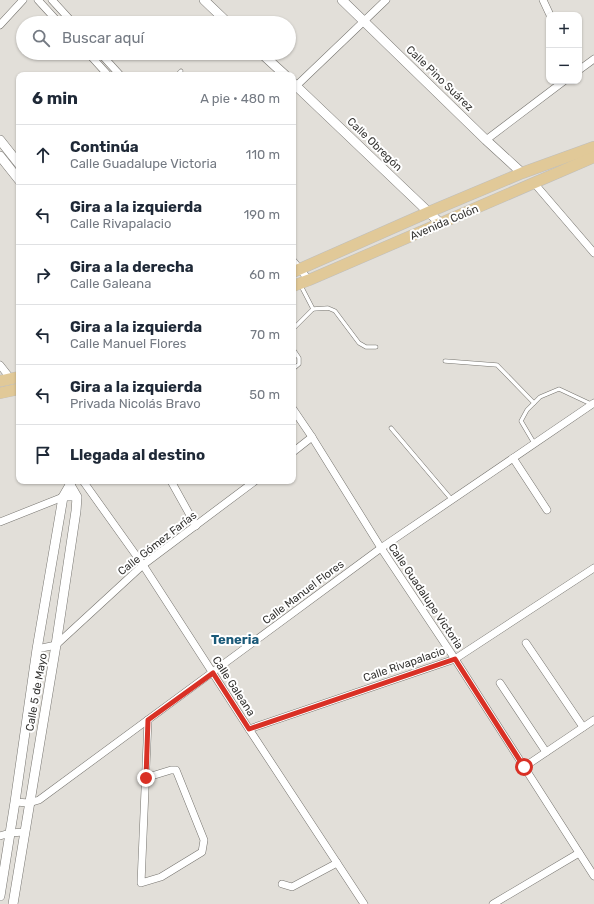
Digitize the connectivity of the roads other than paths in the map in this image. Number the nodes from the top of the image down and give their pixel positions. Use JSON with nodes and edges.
{"nodes":[{"id":1,"x":23,"y":0,"type":"edge"},
{"id":2,"x":38,"y":0,"type":"edge"},
{"id":3,"x":52,"y":0,"type":"edge"},
{"id":4,"x":204,"y":0,"type":"edge"},
{"id":5,"x":342,"y":0,"type":"edge"},
{"id":6,"x":386,"y":0,"type":"edge"},
{"id":7,"x":543,"y":0,"type":"edge"},
{"id":8,"x":549,"y":12,"type":"edge"},
{"id":9,"x":53,"y":16,"type":"edge"},
{"id":10,"x":67,"y":16,"type":"edge"},
{"id":11,"x":221,"y":16,"type":"edge"},
{"id":12,"x":364,"y":21,"type":"junction"},
{"id":13,"x":0,"y":25,"type":"edge"},
{"id":14,"x":594,"y":59,"type":"edge"},
{"id":15,"x":95,"y":60,"type":"edge"},
{"id":16,"x":269,"y":60,"type":"edge"},
{"id":17,"x":108,"y":61,"type":"joint"},
{"id":18,"x":101,"y":68,"type":"junction"},
{"id":19,"x":582,"y":68,"type":"edge"},
{"id":20,"x":105,"y":72,"type":"edge"},
{"id":21,"x":117,"y":72,"type":"edge"},
{"id":22,"x":282,"y":72,"type":"edge"},
{"id":23,"x":296,"y":84,"type":"edge"},
{"id":24,"x":560,"y":84,"type":"edge"},
{"id":25,"x":296,"y":88,"type":"edge"},
{"id":26,"x":0,"y":140,"type":"edge"},
{"id":27,"x":486,"y":140,"type":"junction"},
{"id":28,"x":594,"y":147,"type":"edge"},
{"id":29,"x":0,"y":156,"type":"edge"},
{"id":30,"x":594,"y":157,"type":"edge"},
{"id":31,"x":16,"y":160,"type":"edge"},
{"id":32,"x":522,"y":173,"type":"junction"},
{"id":33,"x":16,"y":176,"type":"edge"},
{"id":34,"x":534,"y":183,"type":"junction"},
{"id":35,"x":429,"y":212,"type":"junction"},
{"id":36,"x":440,"y":223,"type":"junction"},
{"id":37,"x":594,"y":253,"type":"edge"},
{"id":38,"x":297,"y":275,"type":"edge"},
{"id":39,"x":313,"y":309,"type":"junction"},
{"id":40,"x":296,"y":326,"type":"edge"},
{"id":41,"x":376,"y":347,"type":"dead end"},
{"id":42,"x":296,"y":354,"type":"edge"},
{"id":43,"x":445,"y":361,"type":"dead end"},
{"id":44,"x":0,"y":365,"type":"edge"},
{"id":45,"x":296,"y":366,"type":"edge"},
{"id":46,"x":15,"y":378,"type":"edge"},
{"id":47,"x":0,"y":381,"type":"edge"},
{"id":48,"x":16,"y":390,"type":"edge"},
{"id":49,"x":0,"y":393,"type":"edge"},
{"id":50,"x":534,"y":403,"type":"junction"},
{"id":51,"x":593,"y":404,"type":"edge"},
{"id":52,"x":296,"y":413,"type":"edge"},
{"id":53,"x":392,"y":428,"type":"dead end"},
{"id":54,"x":312,"y":437,"type":"junction"},
{"id":55,"x":534,"y":443,"type":"junction"},
{"id":56,"x":296,"y":450,"type":"edge"},
{"id":57,"x":513,"y":458,"type":"junction"},
{"id":58,"x":70,"y":484,"type":"edge"},
{"id":59,"x":70,"y":484,"type":"edge"},
{"id":60,"x":85,"y":484,"type":"edge"},
{"id":61,"x":173,"y":484,"type":"edge"},
{"id":62,"x":250,"y":484,"type":"edge"},
{"id":63,"x":63,"y":497,"type":"junction"},
{"id":64,"x":77,"y":497,"type":"junction"},
{"id":65,"x":452,"y":500,"type":"junction"},
{"id":66,"x":548,"y":510,"type":"dead end"},
{"id":67,"x":0,"y":522,"type":"edge"},
{"id":68,"x":196,"y":526,"type":"junction"},
{"id":69,"x":380,"y":548,"type":"junction"},
{"id":70,"x":143,"y":566,"type":"junction"},
{"id":71,"x":594,"y":568,"type":"edge"},
{"id":72,"x":526,"y":643,"type":"dead end"},
{"id":73,"x":56,"y":645,"type":"junction"},
{"id":74,"x":37,"y":649,"type":"junction"},
{"id":75,"x":455,"y":659,"type":"junction"},
{"id":76,"x":213,"y":673,"type":"junction"},
{"id":77,"x":500,"y":683,"type":"dead end"},
{"id":78,"x":148,"y":720,"type":"junction"},
{"id":79,"x":594,"y":720,"type":"edge"},
{"id":80,"x":583,"y":727,"type":"junction"},
{"id":81,"x":249,"y":729,"type":"junction"},
{"id":82,"x":546,"y":752,"type":"junction"},
{"id":83,"x":36,"y":765,"type":"junction"},
{"id":84,"x":20,"y":766,"type":"junction"},
{"id":85,"x":524,"y":767,"type":"junction"},
{"id":86,"x":146,"y":778,"type":"junction"},
{"id":87,"x":15,"y":802,"type":"junction"},
{"id":88,"x":29,"y":804,"type":"junction"},
{"id":89,"x":24,"y":832,"type":"junction"},
{"id":90,"x":10,"y":833,"type":"junction"},
{"id":91,"x":0,"y":836,"type":"edge"},
{"id":92,"x":579,"y":853,"type":"junction"},
{"id":93,"x":337,"y":863,"type":"junction"},
{"id":94,"x":594,"y":876,"type":"edge"},
{"id":95,"x":282,"y":884,"type":"dead end"},
{"id":96,"x":0,"y":896,"type":"edge"},
{"id":97,"x":13,"y":904,"type":"edge"},
{"id":98,"x":364,"y":904,"type":"edge"},
{"id":99,"x":493,"y":904,"type":"edge"}],
"edges":[{"from":1,"to":13,"type":"street"},
{"from":2,"to":9,"type":"street"},
{"from":3,"to":10,"type":"street"},
{"from":4,"to":11,"type":"street"},
{"from":5,"to":12,"type":"street","name":"Calle Pino Suárez"},
{"from":6,"to":12,"type":"street"},
{"from":7,"to":8,"type":"street"},
{"from":12,"to":23,"type":"street"},
{"from":12,"to":27,"type":"street","name":"Calle Pino Suárez"},
{"from":14,"to":19,"type":"street"},
{"from":15,"to":18,"type":"street"},
{"from":16,"to":22,"type":"street"},
{"from":17,"to":18,"type":"street"},
{"from":17,"to":21,"type":"street"},
{"from":18,"to":20,"type":"street"},
{"from":24,"to":27,"type":"street"},
{"from":25,"to":35,"type":"street","name":"Calle Obregón"},
{"from":26,"to":31,"type":"street"},
{"from":27,"to":32,"type":"street","name":"Calle Pino Suárez"},
{"from":28,"to":32,"type":"main road","name":"Avenida Colón"},
{"from":29,"to":33,"type":"street"},
{"from":30,"to":34,"type":"main road","name":"Avenida Colón"},
{"from":32,"to":35,"type":"main road","name":"Avenida Colón"},
{"from":34,"to":36,"type":"main road","name":"Avenida Colón"},
{"from":34,"to":37,"type":"street"},
{"from":35,"to":36,"type":"street","name":"Calle Obregón"},
{"from":35,"to":38,"type":"main road","name":"Avenida Colón"},
{"from":36,"to":38,"type":"main road","name":"Avenida Colón"},
{"from":38,"to":39,"type":"lane"},
{"from":39,"to":40,"type":"lane"},
{"from":39,"to":41,"type":"lane"},
{"from":42,"to":45,"type":"lane"},
{"from":43,"to":50,"type":"lane"},
{"from":44,"to":46,"type":"street"},
{"from":46,"to":47,"type":"main road"},
{"from":48,"to":49,"type":"main road"},
{"from":50,"to":51,"type":"lane"},
{"from":50,"to":55,"type":"lane"},
{"from":51,"to":55,"type":"street","name":"Calle Manuel Flores"},
{"from":52,"to":54,"type":"street","name":"Calle Guadalupe Victoria"},
{"from":53,"to":65,"type":"lane"},
{"from":54,"to":56,"type":"street"},
{"from":54,"to":69,"type":"street","name":"Calle Guadalupe Victoria"},
{"from":55,"to":57,"type":"street","name":"Calle Manuel Flores"},
{"from":57,"to":65,"type":"street","name":"Calle Manuel Flores"},
{"from":57,"to":66,"type":"street"},
{"from":58,"to":64,"type":"street","name":"Calle 5 de Mayo"},
{"from":59,"to":63,"type":"street","name":"Calle 5 de Mayo"},
{"from":60,"to":70,"type":"street","name":"Calle Galeana"},
{"from":61,"to":68,"type":"street"},
{"from":62,"to":68,"type":"street","name":"Calle Gómez Farías"},
{"from":63,"to":64,"type":"street"},
{"from":63,"to":67,"type":"street"},
{"from":63,"to":74,"type":"street","name":"Calle 5 de Mayo"},
{"from":64,"to":73,"type":"street","name":"Calle 5 de Mayo"},
{"from":65,"to":69,"type":"street","name":"Calle Manuel Flores"},
{"from":68,"to":70,"type":"street","name":"Calle Gómez Farías"},
{"from":69,"to":75,"type":"street","name":"Calle Guadalupe Victoria"},
{"from":69,"to":76,"type":"street","name":"Calle Manuel Flores"},
{"from":70,"to":73,"type":"street","name":"Calle Gómez Farías"},
{"from":70,"to":76,"type":"street","name":"Calle Galeana"},
{"from":71,"to":75,"type":"street","name":"Calle Rivapalacio"},
{"from":72,"to":80,"type":"street"},
{"from":73,"to":74,"type":"street"},
{"from":73,"to":83,"type":"street","name":"Calle 5 de Mayo"},
{"from":74,"to":84,"type":"street","name":"Calle 5 de Mayo"},
{"from":75,"to":81,"type":"street","name":"Calle Rivapalacio"},
{"from":75,"to":85,"type":"street","name":"Calle Guadalupe Victoria"},
{"from":76,"to":78,"type":"street","name":"Calle Manuel Flores"},
{"from":76,"to":81,"type":"street","name":"Calle Galeana"},
{"from":77,"to":82,"type":"street"},
{"from":78,"to":86,"type":"street"},
{"from":78,"to":88,"type":"street","name":"Calle Manuel Flores"},
{"from":79,"to":80,"type":"street"},
{"from":80,"to":82,"type":"street"},
{"from":81,"to":93,"type":"street","name":"Calle Galeana"},
{"from":82,"to":85,"type":"street"},
{"from":83,"to":84,"type":"street"},
{"from":83,"to":88,"type":"street","name":"Calle 5 de Mayo"},
{"from":84,"to":87,"type":"street","name":"Calle 5 de Mayo"},
{"from":85,"to":92,"type":"street","name":"Calle Guadalupe Victoria"},
{"from":86,"to":86,"type":"street"},
{"from":87,"to":88,"type":"street"},
{"from":87,"to":90,"type":"street","name":"Calle 5 de Mayo"},
{"from":88,"to":89,"type":"street","name":"Calle 5 de Mayo"},
{"from":89,"to":90,"type":"street"},
{"from":89,"to":97,"type":"street","name":"Calle 5 de Mayo"},
{"from":90,"to":91,"type":"street"},
{"from":90,"to":96,"type":"street","name":"Calle 5 de Mayo"},
{"from":92,"to":94,"type":"street","name":"Calle Guadalupe Victoria"},
{"from":92,"to":99,"type":"street"},
{"from":93,"to":95,"type":"street"},
{"from":93,"to":98,"type":"street","name":"Calle Galeana"}]}
